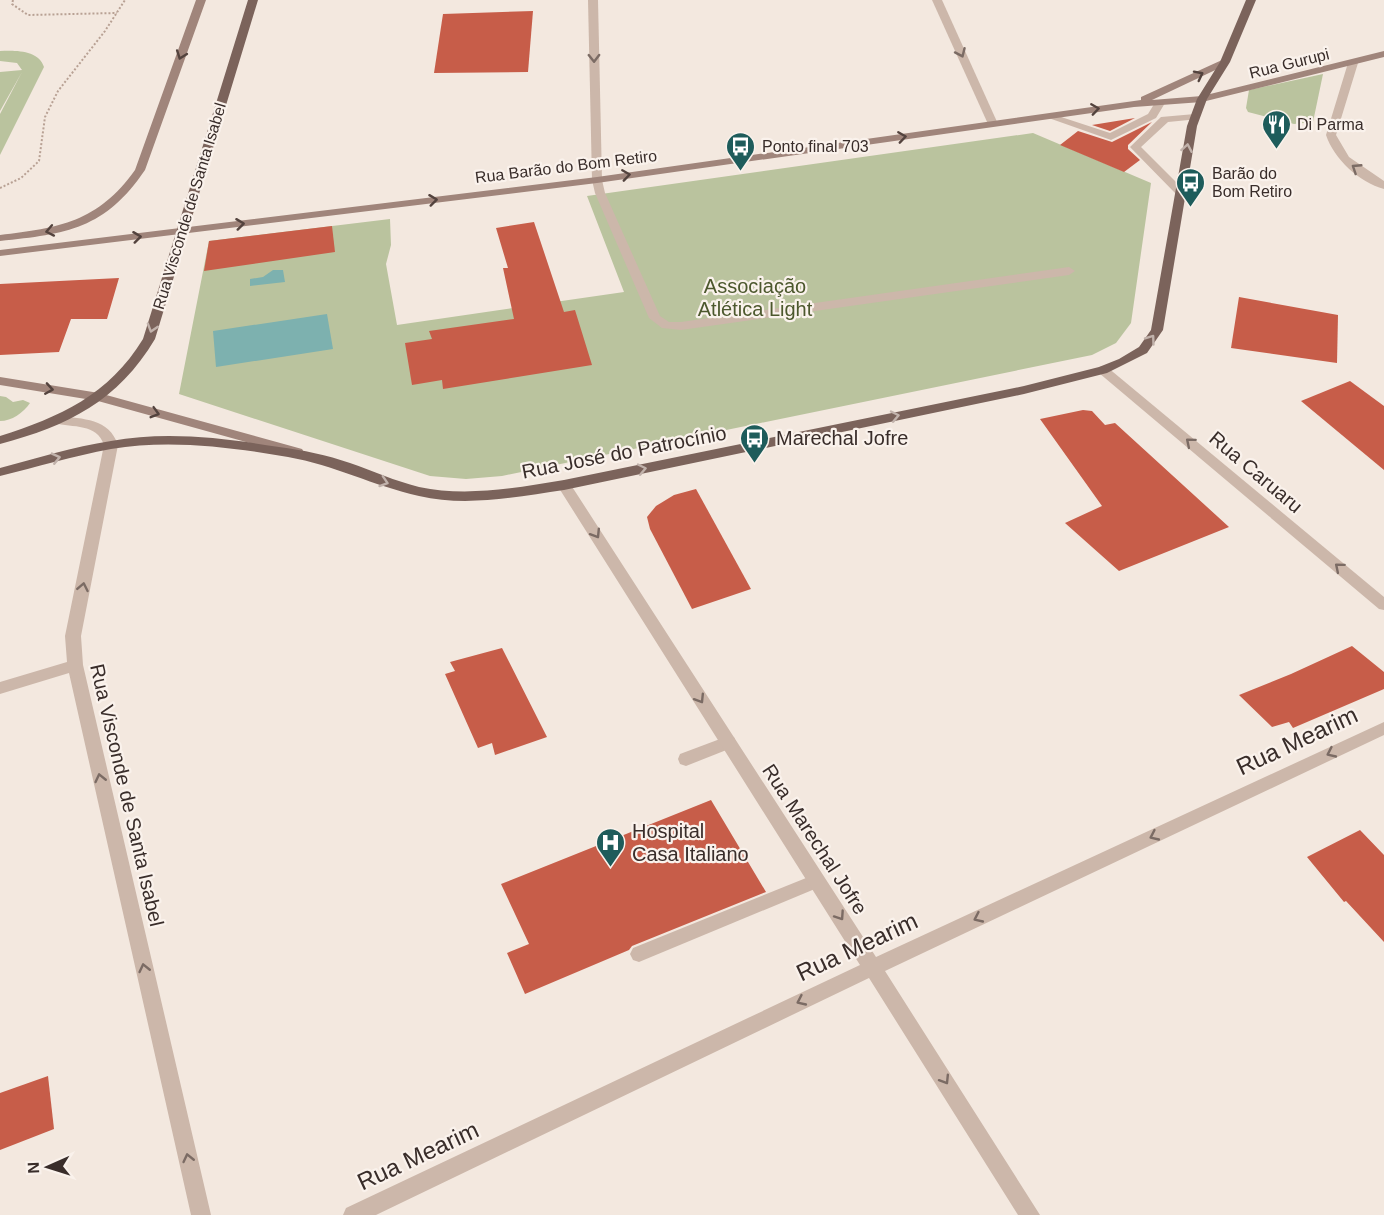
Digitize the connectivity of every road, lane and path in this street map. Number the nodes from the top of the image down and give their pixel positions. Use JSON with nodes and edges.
{"nodes":[{"id":1,"x":13,"y":0,"type":"edge"},
{"id":2,"x":126,"y":0,"type":"edge"},
{"id":3,"x":201,"y":0,"type":"edge"},
{"id":4,"x":253,"y":0,"type":"edge"},
{"id":5,"x":593,"y":0,"type":"edge"},
{"id":6,"x":937,"y":0,"type":"edge"},
{"id":7,"x":1251,"y":0,"type":"edge"},
{"id":8,"x":117,"y":13,"type":"junction"},
{"id":9,"x":1384,"y":54,"type":"edge"},
{"id":10,"x":1225,"y":62,"type":"junction"},
{"id":11,"x":1353,"y":63,"type":"junction"},
{"id":12,"x":1202,"y":99,"type":"junction"},
{"id":13,"x":1160,"y":103,"type":"junction"},
{"id":14,"x":1134,"y":104,"type":"junction"},
{"id":15,"x":1048,"y":116,"type":"junction"},
{"id":16,"x":1195,"y":117,"type":"junction"},
{"id":17,"x":993,"y":124,"type":"junction"},
{"id":18,"x":597,"y":180,"type":"junction"},
{"id":19,"x":1384,"y":186,"type":"edge"},
{"id":20,"x":0,"y":188,"type":"edge"},
{"id":21,"x":1180,"y":192,"type":"junction"},
{"id":22,"x":182,"y":231,"type":"junction"},
{"id":23,"x":0,"y":238,"type":"edge"},
{"id":24,"x":0,"y":253,"type":"edge"},
{"id":25,"x":1069,"y":271,"type":"dead end"},
{"id":26,"x":1103,"y":370,"type":"junction"},
{"id":27,"x":0,"y":381,"type":"edge"},
{"id":28,"x":99,"y":397,"type":"junction"},
{"id":29,"x":59,"y":420,"type":"junction"},
{"id":30,"x":0,"y":440,"type":"edge"},
{"id":31,"x":111,"y":445,"type":"junction"},
{"id":32,"x":329,"y":461,"type":"junction"},
{"id":33,"x":0,"y":472,"type":"edge"},
{"id":34,"x":564,"y":485,"type":"junction"},
{"id":35,"x":1384,"y":605,"type":"edge"},
{"id":36,"x":75,"y":665,"type":"junction"},
{"id":37,"x":0,"y":688,"type":"edge"},
{"id":38,"x":1384,"y":729,"type":"edge"},
{"id":39,"x":728,"y":742,"type":"junction"},
{"id":40,"x":686,"y":759,"type":"dead end"},
{"id":41,"x":816,"y":881,"type":"junction"},
{"id":42,"x":639,"y":954,"type":"dead end"},
{"id":43,"x":874,"y":967,"type":"junction"},
{"id":44,"x":201,"y":1215,"type":"edge"},
{"id":45,"x":353,"y":1215,"type":"edge"},
{"id":46,"x":1030,"y":1215,"type":"edge"}],
"edges":[{"from":1,"to":8,"type":"path"},
{"from":2,"to":8,"type":"path"},
{"from":3,"to":23,"type":"main road","one_way":true},
{"from":4,"to":22,"type":"main road","name":"Rua Visconde de Santa Isabel"},
{"from":5,"to":18,"type":"street","one_way":true},
{"from":6,"to":17,"type":"street","one_way":true},
{"from":7,"to":10,"type":"main road"},
{"from":8,"to":20,"type":"path"},
{"from":9,"to":11,"type":"main road","name":"Rua Gurupi"},
{"from":10,"to":12,"type":"main road"},
{"from":14,"to":10,"type":"main road","name":"Rua Barão do Bom Retiro","one_way":true},
{"from":11,"to":12,"type":"main road","name":"Rua Gurupi"},
{"from":19,"to":11,"type":"street","one_way":true},
{"from":12,"to":13,"type":"main road","name":"Rua Barão do Bom Retiro"},
{"from":12,"to":16,"type":"main road","name":"Rua José do Patrocínio"},
{"from":13,"to":14,"type":"main road","name":"Rua Barão do Bom Retiro"},
{"from":13,"to":15,"type":"street"},
{"from":15,"to":14,"type":"main road","name":"Rua Barão do Bom Retiro","one_way":true},
{"from":15,"to":17,"type":"main road","name":"Rua Barão do Bom Retiro"},
{"from":21,"to":16,"type":"main road","name":"Rua José do Patrocínio","one_way":true},
{"from":16,"to":21,"type":"street"},
{"from":18,"to":17,"type":"main road","name":"Rua Barão do Bom Retiro","one_way":true},
{"from":22,"to":18,"type":"main road","name":"Rua Barão do Bom Retiro","one_way":true},
{"from":18,"to":25,"type":"street"},
{"from":26,"to":21,"type":"main road","name":"Rua José do Patrocínio","one_way":true},
{"from":24,"to":22,"type":"main road","name":"Rua Barão do Bom Retiro","one_way":true},
{"from":22,"to":28,"type":"main road","name":"Rua Visconde de Santa Isabel","one_way":true},
{"from":34,"to":26,"type":"main road","name":"Rua José do Patrocínio","one_way":true},
{"from":35,"to":26,"type":"street","name":"Rua Caruaru","one_way":true},
{"from":27,"to":28,"type":"main road","name":"Rua José do Patrocínio","one_way":true},
{"from":28,"to":29,"type":"main road","name":"Rua Visconde de Santa Isabel"},
{"from":28,"to":32,"type":"main road","name":"Rua José do Patrocínio","one_way":true},
{"from":29,"to":30,"type":"main road","name":"Rua Visconde de Santa Isabel"},
{"from":29,"to":31,"type":"street"},
{"from":31,"to":32,"type":"main road"},
{"from":33,"to":31,"type":"main road","one_way":true},
{"from":36,"to":31,"type":"street","name":"Rua Visconde de Santa Isabel","one_way":true},
{"from":32,"to":34,"type":"main road","name":"Rua José do Patrocínio","one_way":true},
{"from":34,"to":39,"type":"street","name":"Rua Marechal Jofre","one_way":true},
{"from":36,"to":37,"type":"street"},
{"from":44,"to":36,"type":"street","name":"Rua Visconde de Santa Isabel","one_way":true},
{"from":38,"to":43,"type":"street","name":"Rua Mearim","one_way":true},
{"from":39,"to":40,"type":"street"},
{"from":39,"to":41,"type":"street","name":"Rua Marechal Jofre"},
{"from":41,"to":42,"type":"street"},
{"from":41,"to":43,"type":"street","name":"Rua Marechal Jofre","one_way":true},
{"from":43,"to":45,"type":"street","name":"Rua Mearim","one_way":true},
{"from":43,"to":46,"type":"street","name":"Rua Marechal Jofre","one_way":true}]}
